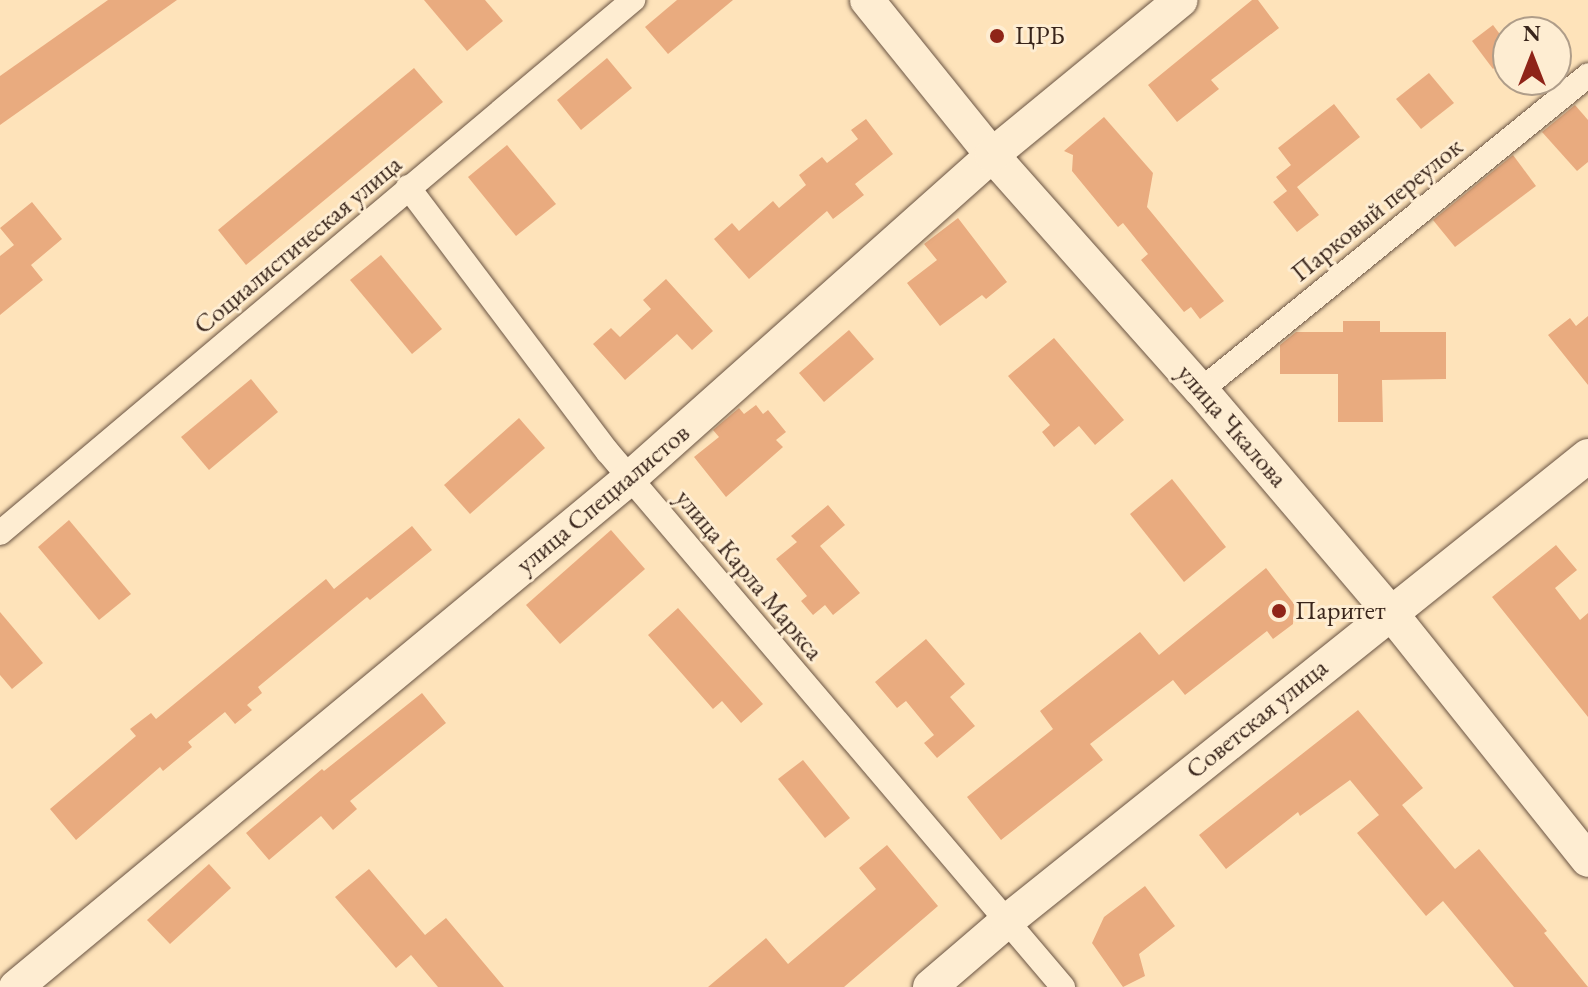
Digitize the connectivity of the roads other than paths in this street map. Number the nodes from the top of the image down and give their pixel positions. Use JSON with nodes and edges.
{"nodes":[{"id":1,"x":633,"y":0,"type":"edge"},
{"id":2,"x":867,"y":0,"type":"edge"},
{"id":3,"x":1181,"y":0,"type":"edge"},
{"id":4,"x":1588,"y":75,"type":"edge"},
{"id":5,"x":992,"y":155,"type":"junction"},
{"id":6,"x":408,"y":187,"type":"junction"},
{"id":7,"x":1201,"y":390,"type":"junction"},
{"id":8,"x":1588,"y":456,"type":"edge"},
{"id":9,"x":630,"y":478,"type":"junction"},
{"id":10,"x":0,"y":533,"type":"edge"},
{"id":11,"x":1390,"y":612,"type":"junction"},
{"id":12,"x":1588,"y":860,"type":"edge"},
{"id":13,"x":1007,"y":921,"type":"junction"},
{"id":14,"x":16,"y":987,"type":"edge"},
{"id":15,"x":930,"y":987,"type":"edge"},
{"id":16,"x":1063,"y":987,"type":"edge"}],
"edges":[{"from":1,"to":6,"type":"street","name":"Социалистическая улица"},
{"from":2,"to":5,"type":"street","name":"улица Чкалова"},
{"from":3,"to":5,"type":"street","name":"улица Специалистов"},
{"from":4,"to":7,"type":"street","name":"Парковый переулок"},
{"from":5,"to":7,"type":"street","name":"улица Чкалова"},
{"from":5,"to":9,"type":"street","name":"улица Специалистов"},
{"from":6,"to":9,"type":"street","name":"улица Карла Маркса"},
{"from":6,"to":10,"type":"street","name":"Социалистическая улица"},
{"from":7,"to":11,"type":"street","name":"улица Чкалова"},
{"from":8,"to":11,"type":"street","name":"Советская улица"},
{"from":9,"to":13,"type":"street","name":"улица Карла Маркса"},
{"from":9,"to":14,"type":"street","name":"улица Специалистов"},
{"from":11,"to":12,"type":"street","name":"улица Чкалова"},
{"from":11,"to":13,"type":"street","name":"Советская улица"},
{"from":13,"to":15,"type":"street","name":"Советская улица"},
{"from":13,"to":16,"type":"street","name":"улица Карла Маркса"}]}
